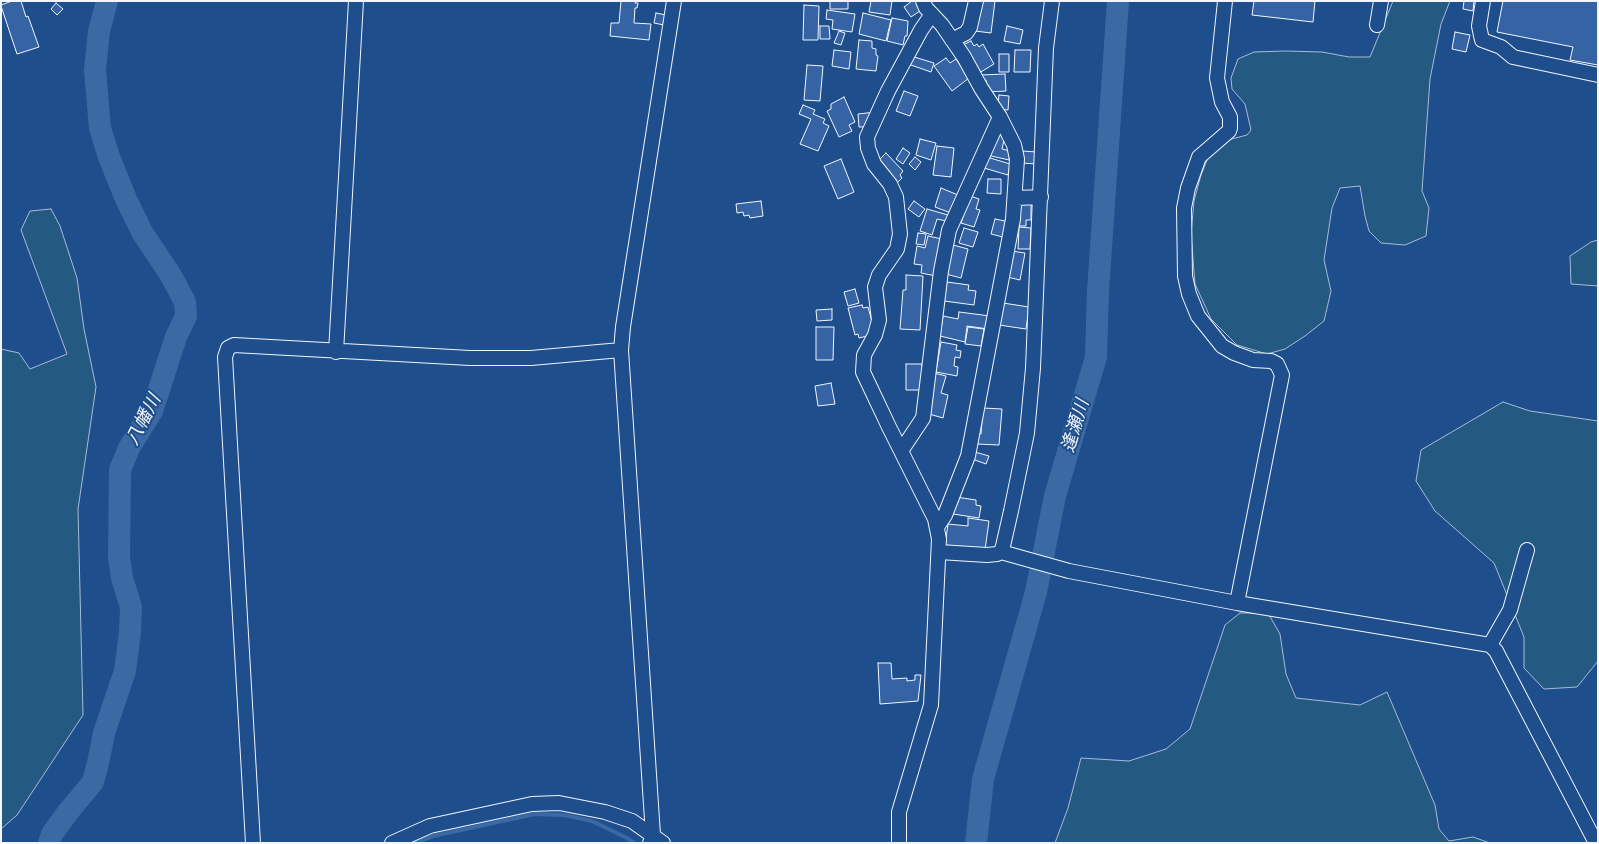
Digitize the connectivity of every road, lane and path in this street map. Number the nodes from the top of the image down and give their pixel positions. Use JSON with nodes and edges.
{"nodes":[{"id":1,"x":356,"y":1,"type":"edge"},
{"id":2,"x":674,"y":1,"type":"edge"},
{"id":3,"x":924,"y":1,"type":"edge"},
{"id":4,"x":976,"y":1,"type":"edge"},
{"id":5,"x":1052,"y":1,"type":"edge"},
{"id":6,"x":1225,"y":1,"type":"edge"},
{"id":7,"x":1381,"y":1,"type":"edge"},
{"id":8,"x":1483,"y":1,"type":"edge"},
{"id":9,"x":932,"y":14,"type":"junction"},
{"id":10,"x":1377,"y":25,"type":"dead end"},
{"id":11,"x":952,"y":40,"type":"junction"},
{"id":12,"x":1598,"y":75,"type":"edge"},
{"id":13,"x":1000,"y":118,"type":"junction"},
{"id":14,"x":1041,"y":197,"type":"junction"},
{"id":15,"x":1016,"y":198,"type":"junction"},
{"id":16,"x":621,"y":350,"type":"junction"},
{"id":17,"x":336,"y":352,"type":"junction"},
{"id":18,"x":901,"y":451,"type":"junction"},
{"id":19,"x":937,"y":527,"type":"junction"},
{"id":20,"x":1527,"y":550,"type":"dead end"},
{"id":21,"x":940,"y":552,"type":"junction"},
{"id":22,"x":1006,"y":553,"type":"junction"},
{"id":23,"x":1237,"y":603,"type":"junction"},
{"id":24,"x":1490,"y":645,"type":"junction"},
{"id":25,"x":655,"y":840,"type":"edge"},
{"id":26,"x":253,"y":843,"type":"edge"},
{"id":27,"x":392,"y":843,"type":"edge"},
{"id":28,"x":899,"y":843,"type":"edge"},
{"id":29,"x":1596,"y":843,"type":"edge"}],
"edges":[{"from":1,"to":17,"type":"street"},
{"from":2,"to":16,"type":"street"},
{"from":3,"to":9,"type":"street"},
{"from":4,"to":11,"type":"street"},
{"from":5,"to":14,"type":"street"},
{"from":6,"to":23,"type":"street"},
{"from":7,"to":10,"type":"street"},
{"from":8,"to":12,"type":"street"},
{"from":9,"to":11,"type":"street"},
{"from":9,"to":18,"type":"street"},
{"from":11,"to":13,"type":"street"},
{"from":13,"to":15,"type":"street"},
{"from":13,"to":18,"type":"street"},
{"from":14,"to":15,"type":"street"},
{"from":14,"to":22,"type":"street"},
{"from":15,"to":19,"type":"street"},
{"from":16,"to":17,"type":"street"},
{"from":16,"to":25,"type":"street"},
{"from":17,"to":26,"type":"street"},
{"from":18,"to":19,"type":"street"},
{"from":19,"to":21,"type":"street"},
{"from":20,"to":24,"type":"street"},
{"from":21,"to":22,"type":"street"},
{"from":21,"to":28,"type":"street"},
{"from":22,"to":23,"type":"street"},
{"from":23,"to":24,"type":"street"},
{"from":24,"to":29,"type":"street"},
{"from":25,"to":27,"type":"street"}]}
